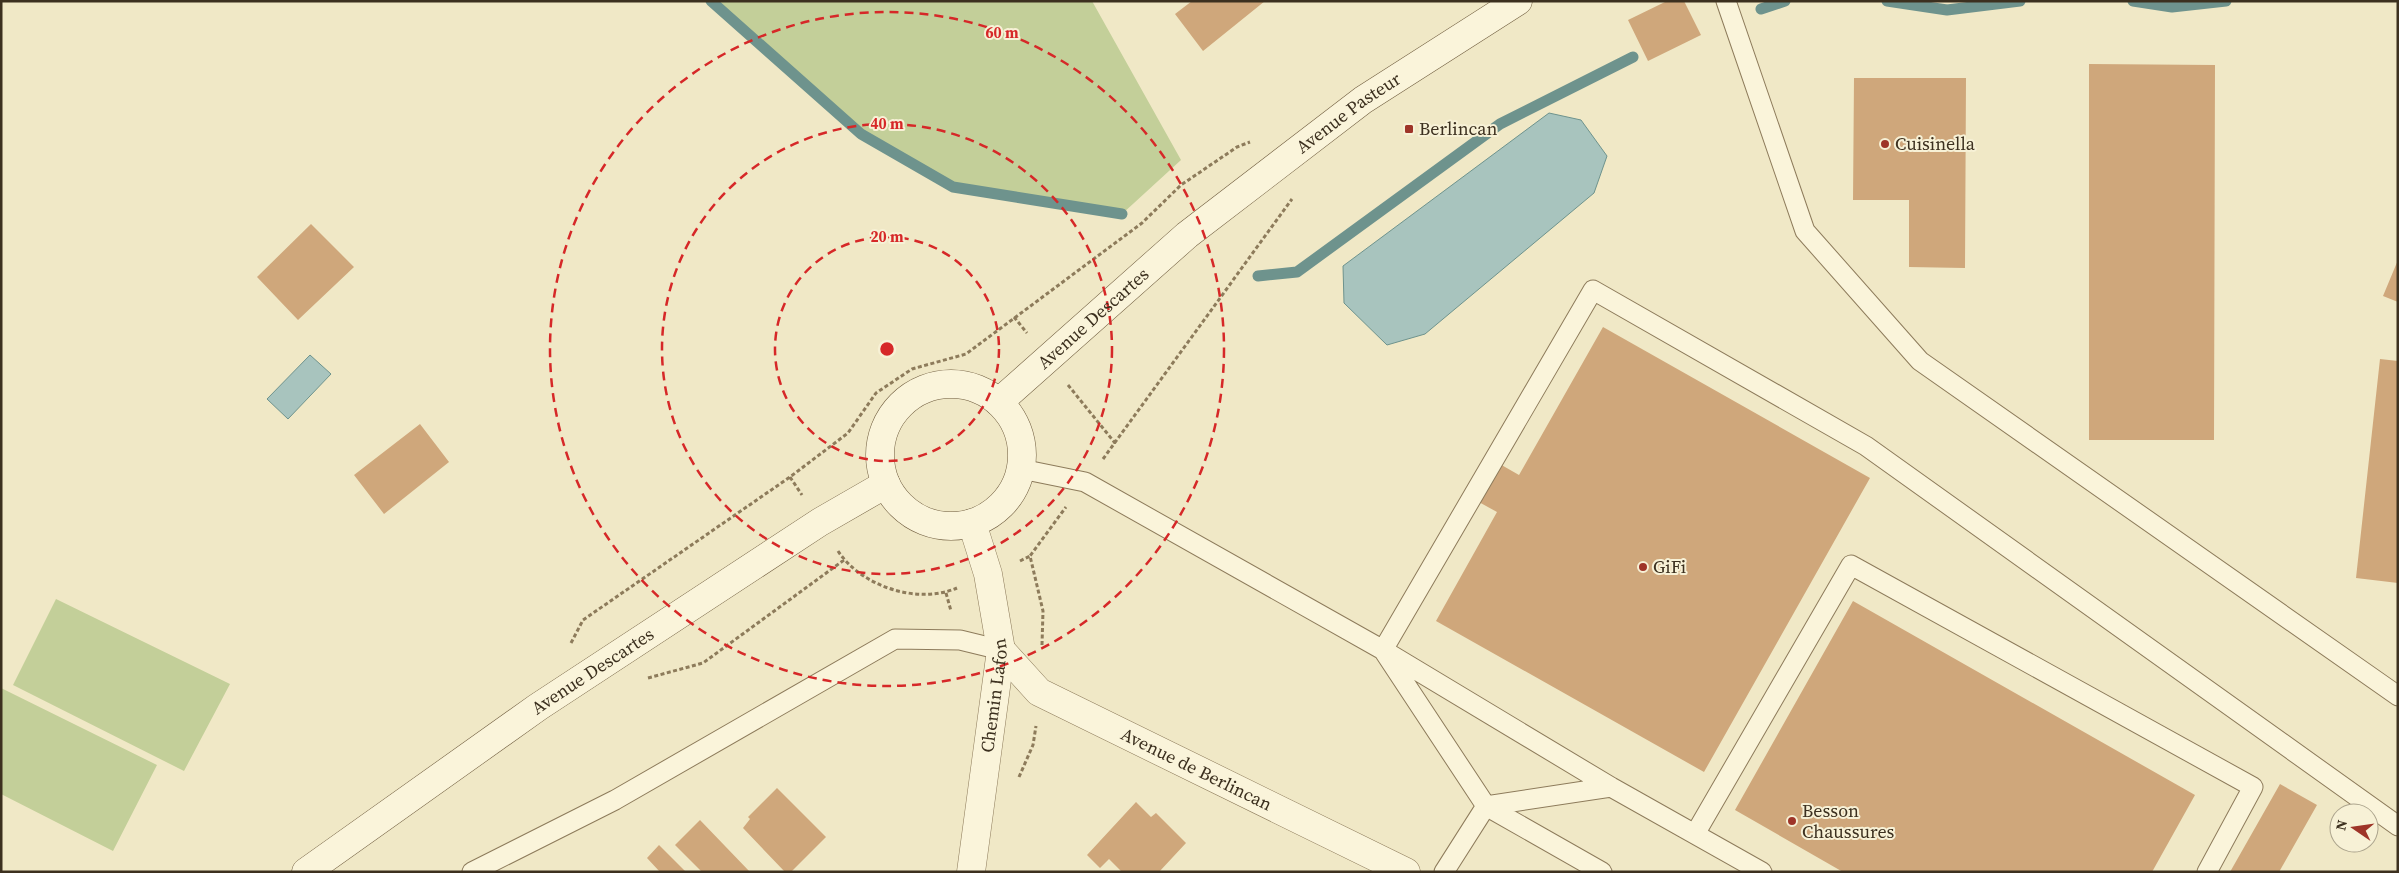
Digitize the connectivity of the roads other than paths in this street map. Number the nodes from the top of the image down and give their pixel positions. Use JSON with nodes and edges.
{"nodes":[{"id":1,"x":1518,"y":1,"type":"edge"},
{"id":2,"x":1726,"y":1,"type":"edge"},
{"id":3,"x":1187,"y":235,"type":"joint"},
{"id":4,"x":999,"y":402,"type":"junction"},
{"id":5,"x":1021,"y":469,"type":"junction"},
{"id":6,"x":886,"y":484,"type":"junction"},
{"id":7,"x":972,"y":522,"type":"junction"},
{"id":8,"x":1001,"y":650,"type":"junction"},
{"id":9,"x":1383,"y":650,"type":"junction"},
{"id":10,"x":2398,"y":696,"type":"edge"},
{"id":11,"x":1611,"y":787,"type":"junction"},
{"id":12,"x":1486,"y":806,"type":"junction"},
{"id":13,"x":2398,"y":826,"type":"edge"},
{"id":14,"x":1694,"y":834,"type":"junction"},
{"id":15,"x":306,"y":872,"type":"edge"},
{"id":16,"x":472,"y":872,"type":"edge"},
{"id":17,"x":971,"y":872,"type":"edge"},
{"id":18,"x":1406,"y":872,"type":"edge"},
{"id":19,"x":1444,"y":872,"type":"edge"},
{"id":20,"x":1602,"y":872,"type":"edge"},
{"id":21,"x":1762,"y":872,"type":"edge"},
{"id":22,"x":2207,"y":872,"type":"edge"}],
"edges":[{"from":1,"to":3,"type":"main road","name":"Avenue Pasteur"},
{"from":2,"to":10,"type":"lane"},
{"from":3,"to":4,"type":"main road","name":"Avenue Descartes"},
{"from":4,"to":5,"type":"main road"},
{"from":4,"to":6,"type":"main road"},
{"from":5,"to":7,"type":"main road"},
{"from":5,"to":9,"type":"lane"},
{"from":6,"to":7,"type":"main road"},
{"from":6,"to":15,"type":"main road","name":"Avenue Descartes"},
{"from":7,"to":8,"type":"main road","name":"Chemin Lafon"},
{"from":8,"to":16,"type":"lane"},
{"from":8,"to":17,"type":"main road","name":"Chemin Lafon"},
{"from":8,"to":18,"type":"main road","name":"Avenue de Berlincan"},
{"from":9,"to":11,"type":"lane"},
{"from":9,"to":12,"type":"lane"},
{"from":9,"to":13,"type":"lane"},
{"from":11,"to":12,"type":"lane"},
{"from":11,"to":14,"type":"lane"},
{"from":12,"to":19,"type":"lane"},
{"from":12,"to":20,"type":"lane"},
{"from":14,"to":21,"type":"lane"},
{"from":14,"to":22,"type":"lane"}]}
